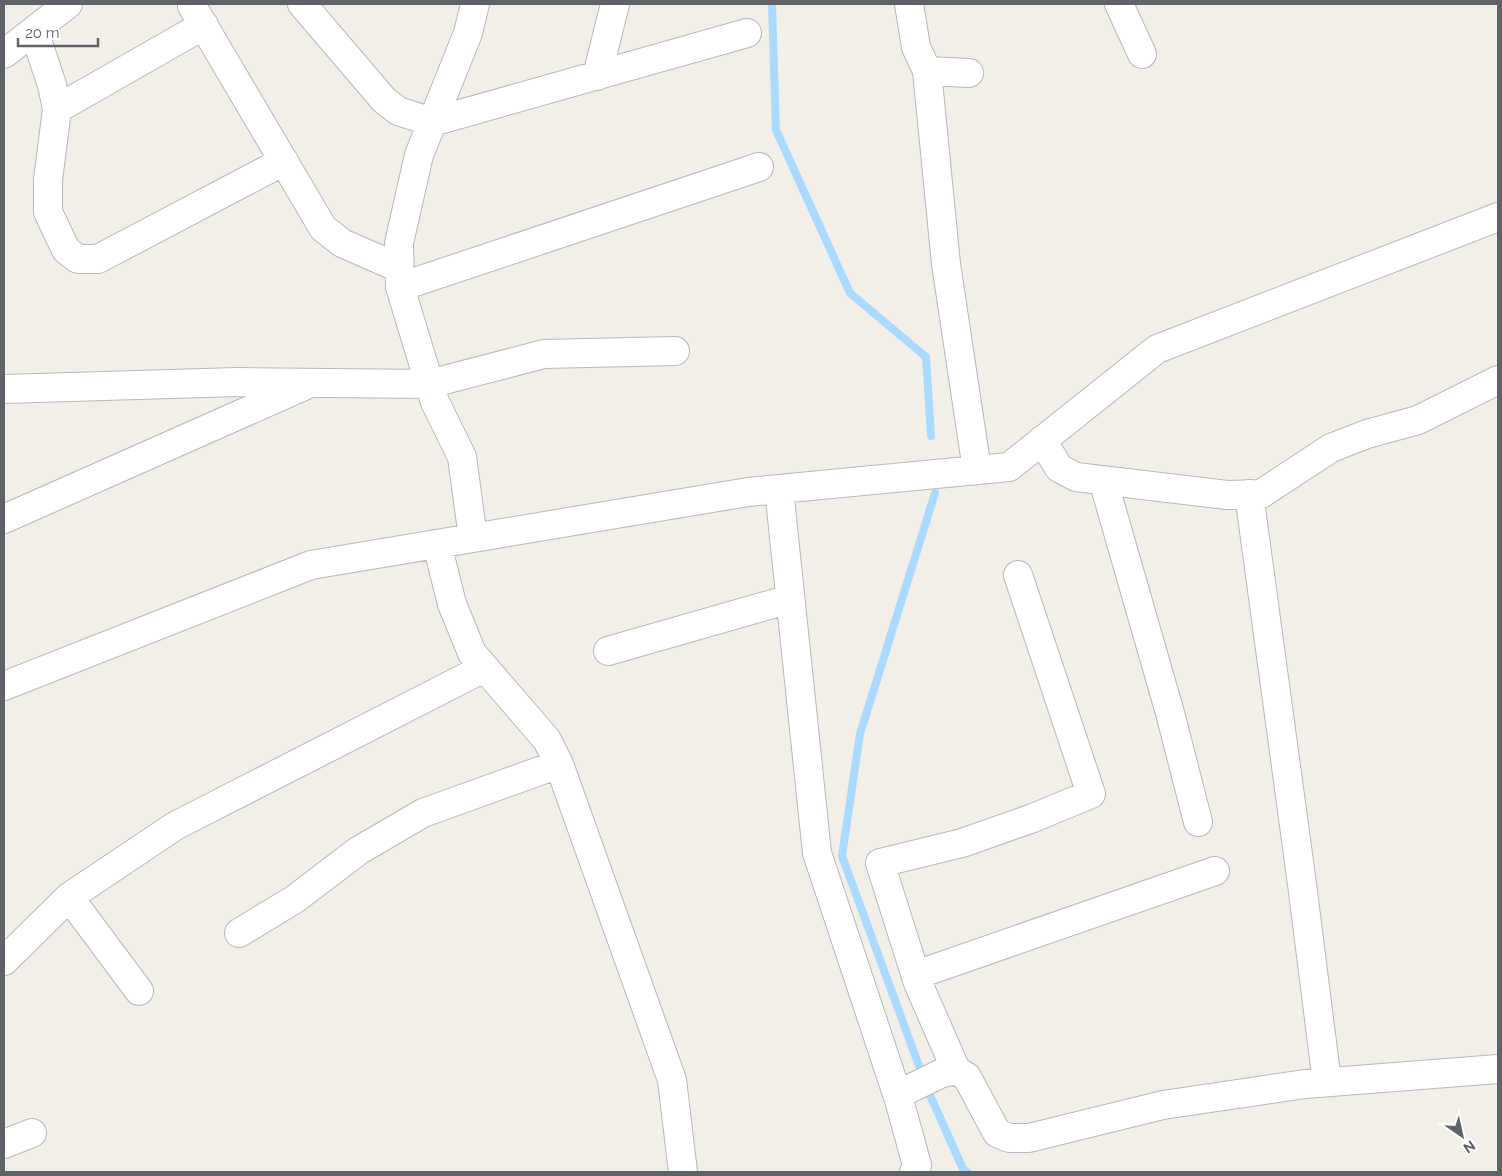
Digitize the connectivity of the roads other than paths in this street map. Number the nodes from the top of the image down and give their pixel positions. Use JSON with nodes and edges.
{"nodes":[{"id":1,"x":68,"y":4,"type":"edge"},
{"id":2,"x":302,"y":4,"type":"edge"},
{"id":3,"x":475,"y":4,"type":"edge"},
{"id":4,"x":615,"y":4,"type":"edge"},
{"id":5,"x":909,"y":4,"type":"edge"},
{"id":6,"x":1119,"y":4,"type":"edge"},
{"id":7,"x":195,"y":10,"type":"edge"},
{"id":8,"x":34,"y":31,"type":"junction"},
{"id":9,"x":747,"y":33,"type":"dead end"},
{"id":10,"x":4,"y":54,"type":"edge"},
{"id":11,"x":1142,"y":54,"type":"dead end"},
{"id":12,"x":927,"y":71,"type":"junction"},
{"id":13,"x":969,"y":73,"type":"dead end"},
{"id":14,"x":597,"y":76,"type":"junction"},
{"id":15,"x":57,"y":109,"type":"junction"},
{"id":16,"x":432,"y":122,"type":"junction"},
{"id":17,"x":284,"y":161,"type":"junction"},
{"id":18,"x":759,"y":167,"type":"dead end"},
{"id":19,"x":1498,"y":217,"type":"edge"},
{"id":20,"x":400,"y":277,"type":"junction"},
{"id":21,"x":675,"y":351,"type":"dead end"},
{"id":22,"x":1498,"y":380,"type":"edge"},
{"id":23,"x":312,"y":383,"type":"junction"},
{"id":24,"x":429,"y":384,"type":"junction"},
{"id":25,"x":4,"y":389,"type":"edge"},
{"id":26,"x":1042,"y":440,"type":"junction"},
{"id":27,"x":977,"y":470,"type":"junction"},
{"id":28,"x":1103,"y":480,"type":"junction"},
{"id":29,"x":778,"y":489,"type":"junction"},
{"id":30,"x":1249,"y":494,"type":"junction"},
{"id":31,"x":4,"y":519,"type":"edge"},
{"id":32,"x":473,"y":538,"type":"junction"},
{"id":33,"x":437,"y":544,"type":"junction"},
{"id":34,"x":1018,"y":575,"type":"dead end"},
{"id":35,"x":790,"y":599,"type":"junction"},
{"id":36,"x":608,"y":651,"type":"dead end"},
{"id":37,"x":484,"y":668,"type":"junction"},
{"id":38,"x":4,"y":686,"type":"edge"},
{"id":39,"x":559,"y":764,"type":"junction"},
{"id":40,"x":1198,"y":822,"type":"dead end"},
{"id":41,"x":1215,"y":871,"type":"dead end"},
{"id":42,"x":69,"y":896,"type":"junction"},
{"id":43,"x":239,"y":933,"type":"dead end"},
{"id":44,"x":4,"y":961,"type":"edge"},
{"id":45,"x":916,"y":976,"type":"junction"},
{"id":46,"x":139,"y":991,"type":"dead end"},
{"id":47,"x":1498,"y":1069,"type":"edge"},
{"id":48,"x":929,"y":1082,"type":"junction"},
{"id":49,"x":1327,"y":1082,"type":"junction"},
{"id":50,"x":32,"y":1132,"type":"dead end"},
{"id":51,"x":4,"y":1144,"type":"edge"},
{"id":52,"x":676,"y":1170,"type":"edge"},
{"id":53,"x":914,"y":1172,"type":"edge"}],
"edges":[{"from":1,"to":8,"type":"street"},
{"from":2,"to":16,"type":"street"},
{"from":3,"to":16,"type":"street"},
{"from":4,"to":14,"type":"street"},
{"from":5,"to":12,"type":"street"},
{"from":6,"to":11,"type":"street"},
{"from":7,"to":15,"type":"street"},
{"from":7,"to":17,"type":"street"},
{"from":8,"to":10,"type":"street"},
{"from":8,"to":15,"type":"street"},
{"from":9,"to":14,"type":"street"},
{"from":12,"to":13,"type":"street"},
{"from":12,"to":27,"type":"street"},
{"from":14,"to":16,"type":"street"},
{"from":15,"to":17,"type":"street"},
{"from":16,"to":20,"type":"street"},
{"from":17,"to":20,"type":"street"},
{"from":18,"to":20,"type":"street"},
{"from":19,"to":26,"type":"street"},
{"from":20,"to":24,"type":"street"},
{"from":21,"to":24,"type":"street"},
{"from":22,"to":30,"type":"street"},
{"from":23,"to":24,"type":"street"},
{"from":23,"to":25,"type":"street"},
{"from":23,"to":31,"type":"street"},
{"from":24,"to":32,"type":"street"},
{"from":26,"to":27,"type":"street"},
{"from":26,"to":28,"type":"street"},
{"from":27,"to":29,"type":"street"},
{"from":28,"to":30,"type":"street"},
{"from":28,"to":40,"type":"street"},
{"from":29,"to":32,"type":"street"},
{"from":29,"to":35,"type":"street"},
{"from":30,"to":49,"type":"street"},
{"from":32,"to":33,"type":"street"},
{"from":33,"to":37,"type":"street"},
{"from":33,"to":38,"type":"street"},
{"from":34,"to":45,"type":"street"},
{"from":35,"to":36,"type":"street"},
{"from":35,"to":48,"type":"street"},
{"from":37,"to":39,"type":"street"},
{"from":37,"to":42,"type":"street"},
{"from":39,"to":43,"type":"street"},
{"from":39,"to":52,"type":"street"},
{"from":41,"to":45,"type":"street"},
{"from":42,"to":44,"type":"street"},
{"from":42,"to":46,"type":"street"},
{"from":45,"to":48,"type":"street"},
{"from":47,"to":49,"type":"street"},
{"from":48,"to":49,"type":"street"},
{"from":48,"to":53,"type":"street"},
{"from":50,"to":51,"type":"street"}]}
